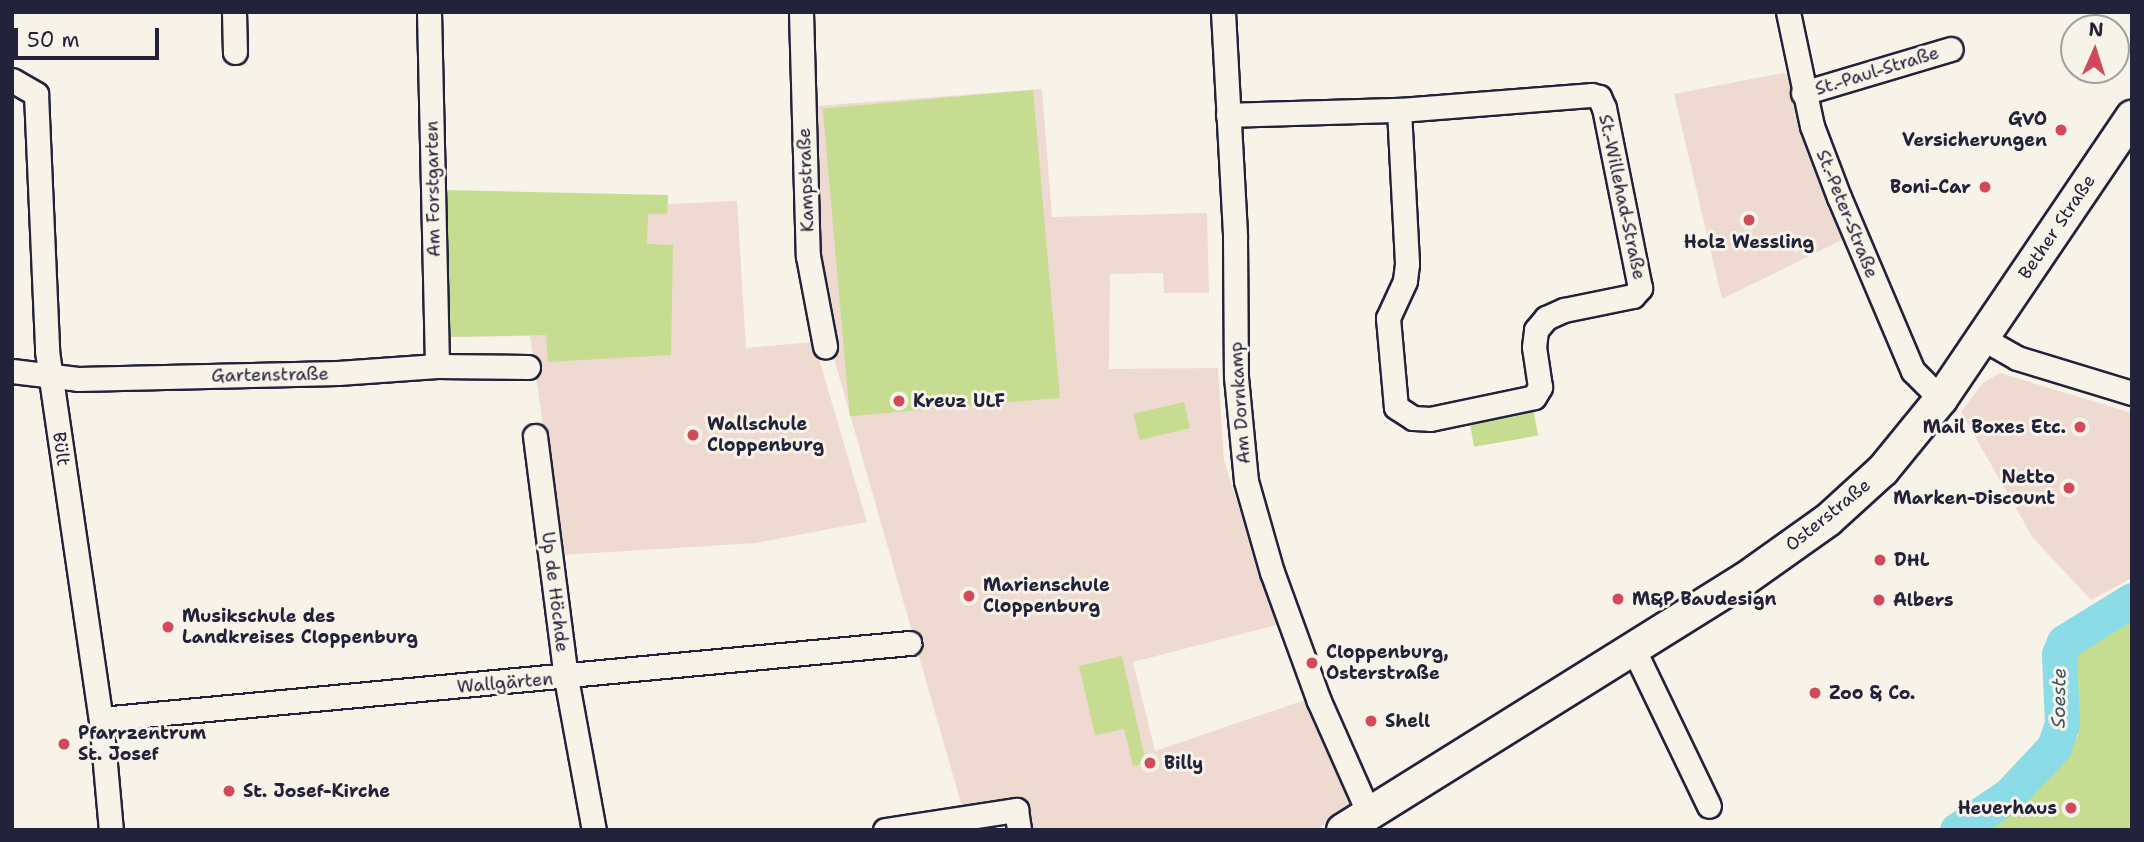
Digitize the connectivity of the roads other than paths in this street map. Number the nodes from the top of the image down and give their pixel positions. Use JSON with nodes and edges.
{"nodes":[{"id":1,"x":234,"y":12,"type":"edge"},
{"id":2,"x":429,"y":12,"type":"edge"},
{"id":3,"x":801,"y":12,"type":"edge"},
{"id":4,"x":1223,"y":12,"type":"edge"},
{"id":5,"x":1788,"y":12,"type":"edge"},
{"id":6,"x":1951,"y":49,"type":"dead end"},
{"id":7,"x":235,"y":52,"type":"dead end"},
{"id":8,"x":12,"y":80,"type":"edge"},
{"id":9,"x":1803,"y":93,"type":"junction"},
{"id":10,"x":1399,"y":110,"type":"junction"},
{"id":11,"x":1228,"y":115,"type":"junction"},
{"id":12,"x":2132,"y":117,"type":"edge"},
{"id":13,"x":1982,"y":338,"type":"junction"},
{"id":14,"x":825,"y":346,"type":"dead end"},
{"id":15,"x":437,"y":366,"type":"junction"},
{"id":16,"x":528,"y":367,"type":"dead end"},
{"id":17,"x":12,"y":371,"type":"edge"},
{"id":18,"x":50,"y":376,"type":"junction"},
{"id":19,"x":2132,"y":393,"type":"edge"},
{"id":20,"x":1941,"y":399,"type":"junction"},
{"id":21,"x":535,"y":436,"type":"dead end"},
{"id":22,"x":909,"y":643,"type":"dead end"},
{"id":23,"x":1633,"y":648,"type":"junction"},
{"id":24,"x":566,"y":678,"type":"junction"},
{"id":25,"x":101,"y":719,"type":"junction"},
{"id":26,"x":1709,"y":806,"type":"dead end"},
{"id":27,"x":1356,"y":822,"type":"edge"},
{"id":28,"x":111,"y":830,"type":"edge"},
{"id":29,"x":594,"y":830,"type":"edge"},
{"id":30,"x":885,"y":830,"type":"edge"},
{"id":31,"x":1019,"y":830,"type":"edge"}],
"edges":[{"from":1,"to":7,"type":"street"},
{"from":2,"to":15,"type":"street","name":"Am Forstgarten"},
{"from":3,"to":14,"type":"street","name":"Kampstraße"},
{"from":4,"to":11,"type":"street","name":"Am Dornkamp"},
{"from":5,"to":9,"type":"street","name":"St.-Peter-Straße"},
{"from":6,"to":9,"type":"street","name":"St.-Paul-Straße"},
{"from":8,"to":18,"type":"street","name":"Bült"},
{"from":9,"to":20,"type":"street","name":"St.-Peter-Straße"},
{"from":10,"to":10,"type":"street","name":"St.-Willehad-Straße"},
{"from":10,"to":11,"type":"street","name":"St.-Willehad-Straße"},
{"from":11,"to":27,"type":"street","name":"Am Dornkamp"},
{"from":12,"to":13,"type":"street","name":"Bether Straße"},
{"from":13,"to":19,"type":"street"},
{"from":13,"to":20,"type":"street","name":"Osterstraße"},
{"from":15,"to":16,"type":"street","name":"Gartenstraße"},
{"from":15,"to":18,"type":"street","name":"Gartenstraße"},
{"from":17,"to":18,"type":"street","name":"Gartenstraße"},
{"from":18,"to":25,"type":"street","name":"Bült"},
{"from":20,"to":23,"type":"street","name":"Osterstraße"},
{"from":21,"to":24,"type":"street","name":"Up de Höchde"},
{"from":22,"to":24,"type":"street","name":"Wallgärten"},
{"from":23,"to":26,"type":"street"},
{"from":23,"to":27,"type":"street","name":"Osterstraße"},
{"from":24,"to":25,"type":"street","name":"Wallgärten"},
{"from":24,"to":29,"type":"street","name":"Up de Höchde"},
{"from":25,"to":28,"type":"street","name":"Bült"},
{"from":30,"to":31,"type":"street"}]}
